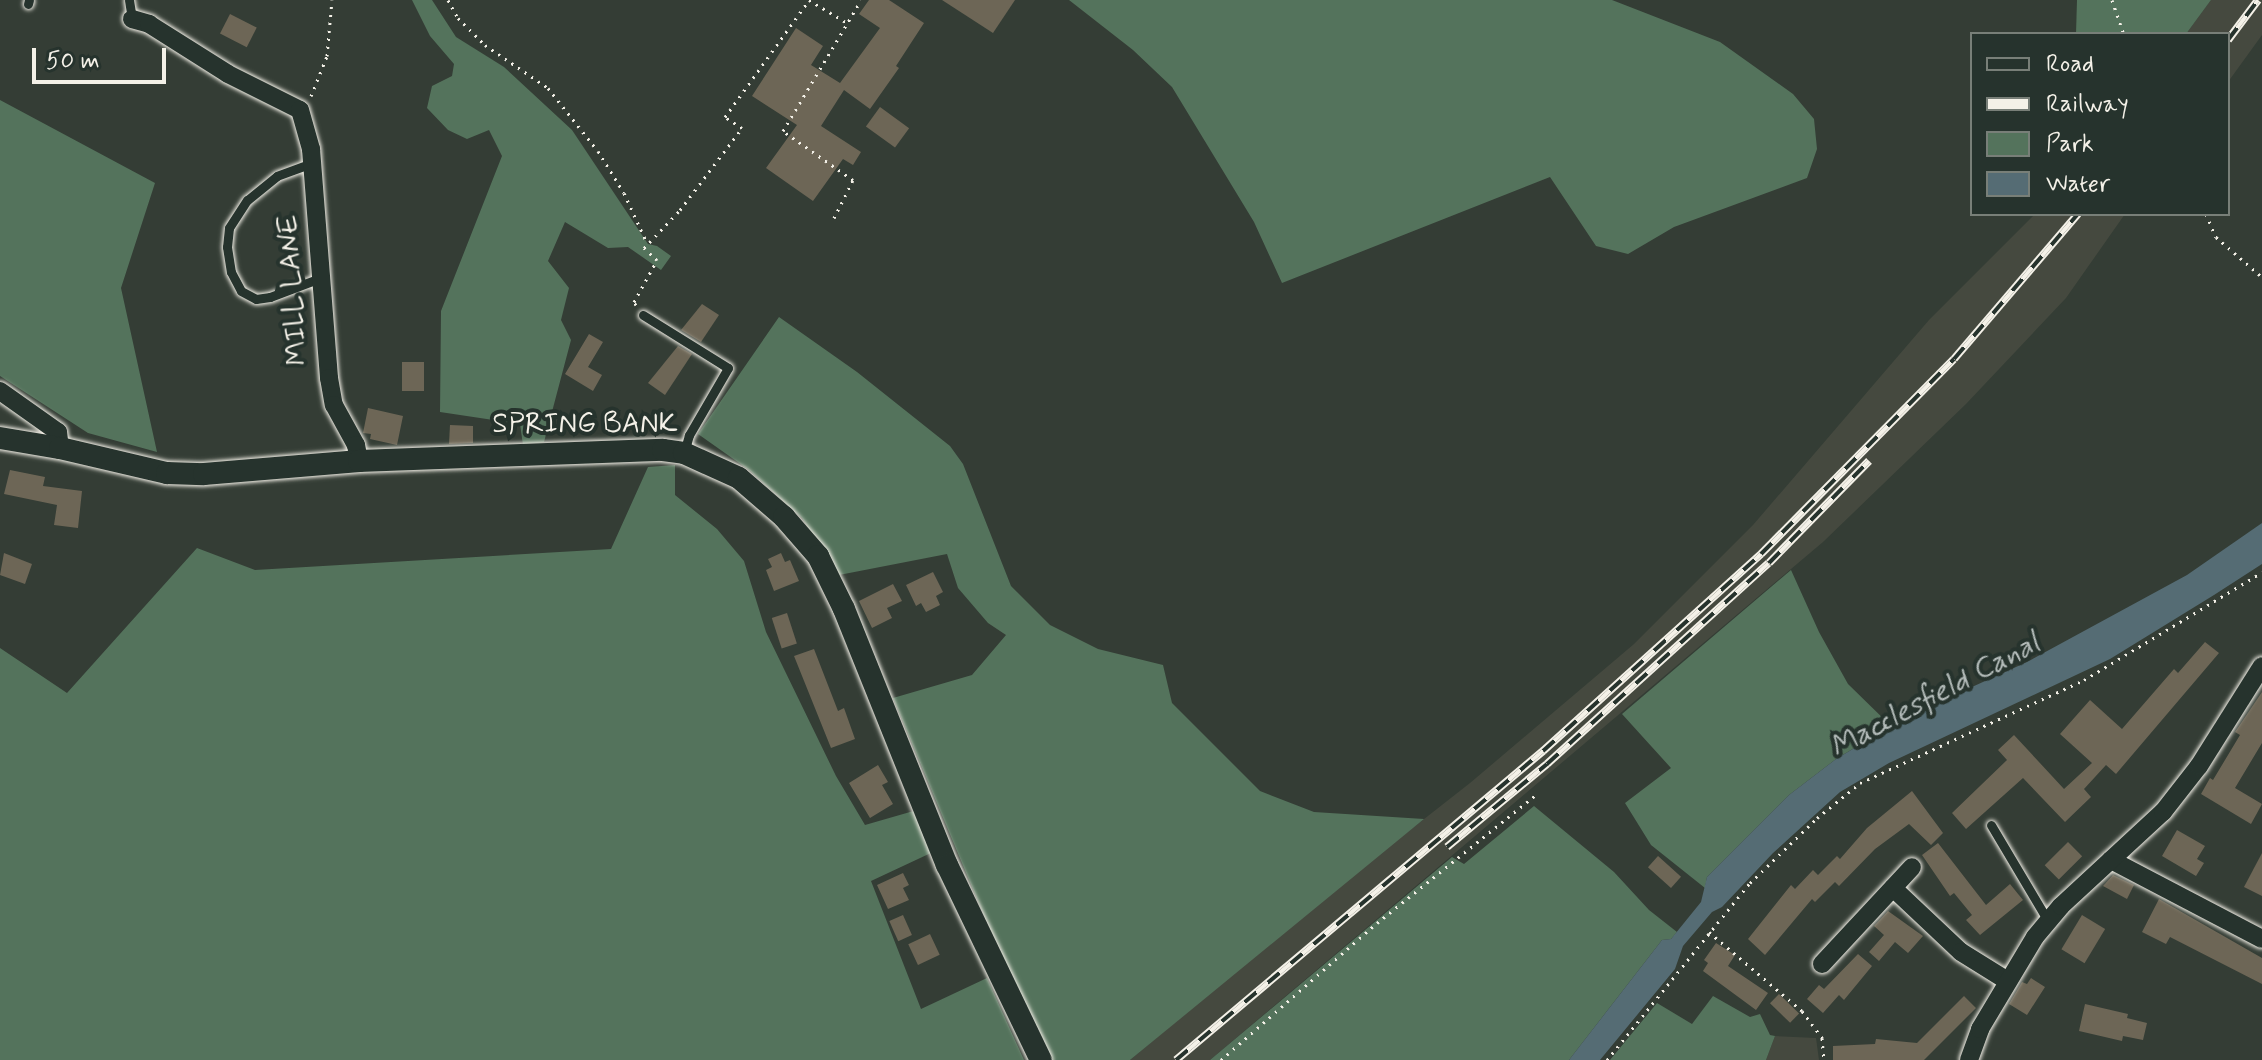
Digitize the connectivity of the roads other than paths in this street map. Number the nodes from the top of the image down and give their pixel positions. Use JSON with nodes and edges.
{"nodes":[{"id":1,"x":129,"y":0,"type":"edge"},
{"id":2,"x":132,"y":19,"type":"joint"},
{"id":3,"x":312,"y":163,"type":"junction"},
{"id":4,"x":320,"y":278,"type":"junction"},
{"id":5,"x":643,"y":315,"type":"road end"},
{"id":6,"x":0,"y":391,"type":"edge"},
{"id":7,"x":0,"y":438,"type":"edge"},
{"id":8,"x":60,"y":448,"type":"junction"},
{"id":9,"x":684,"y":453,"type":"junction"},
{"id":10,"x":359,"y":461,"type":"junction"},
{"id":11,"x":2262,"y":666,"type":"edge"},
{"id":12,"x":1991,"y":825,"type":"dead end"},
{"id":13,"x":2111,"y":860,"type":"junction"},
{"id":14,"x":1912,"y":867,"type":"dead end"},
{"id":15,"x":1893,"y":888,"type":"junction"},
{"id":16,"x":2048,"y":921,"type":"junction"},
{"id":17,"x":2262,"y":939,"type":"edge"},
{"id":18,"x":1822,"y":964,"type":"dead end"},
{"id":19,"x":2006,"y":980,"type":"junction"},
{"id":20,"x":1041,"y":1060,"type":"edge"},
{"id":21,"x":1969,"y":1060,"type":"edge"}],
"edges":[{"from":1,"to":2,"type":"lane"},
{"from":2,"to":3,"type":"street","name":"MILL LANE"},
{"from":3,"to":4,"type":"street","name":"MILL LANE"},
{"from":3,"to":4,"type":"lane"},
{"from":4,"to":10,"type":"street","name":"MILL LANE"},
{"from":5,"to":9,"type":"lane"},
{"from":6,"to":8,"type":"street"},
{"from":7,"to":8,"type":"street","name":"SPRING BANK"},
{"from":8,"to":10,"type":"street","name":"SPRING BANK"},
{"from":9,"to":10,"type":"street","name":"SPRING BANK"},
{"from":9,"to":20,"type":"street","name":"SPRING BANK"},
{"from":11,"to":13,"type":"street"},
{"from":12,"to":16,"type":"lane"},
{"from":13,"to":16,"type":"street"},
{"from":13,"to":17,"type":"street"},
{"from":14,"to":15,"type":"street"},
{"from":15,"to":18,"type":"street"},
{"from":15,"to":19,"type":"street"},
{"from":16,"to":19,"type":"street"},
{"from":19,"to":21,"type":"street"}]}
